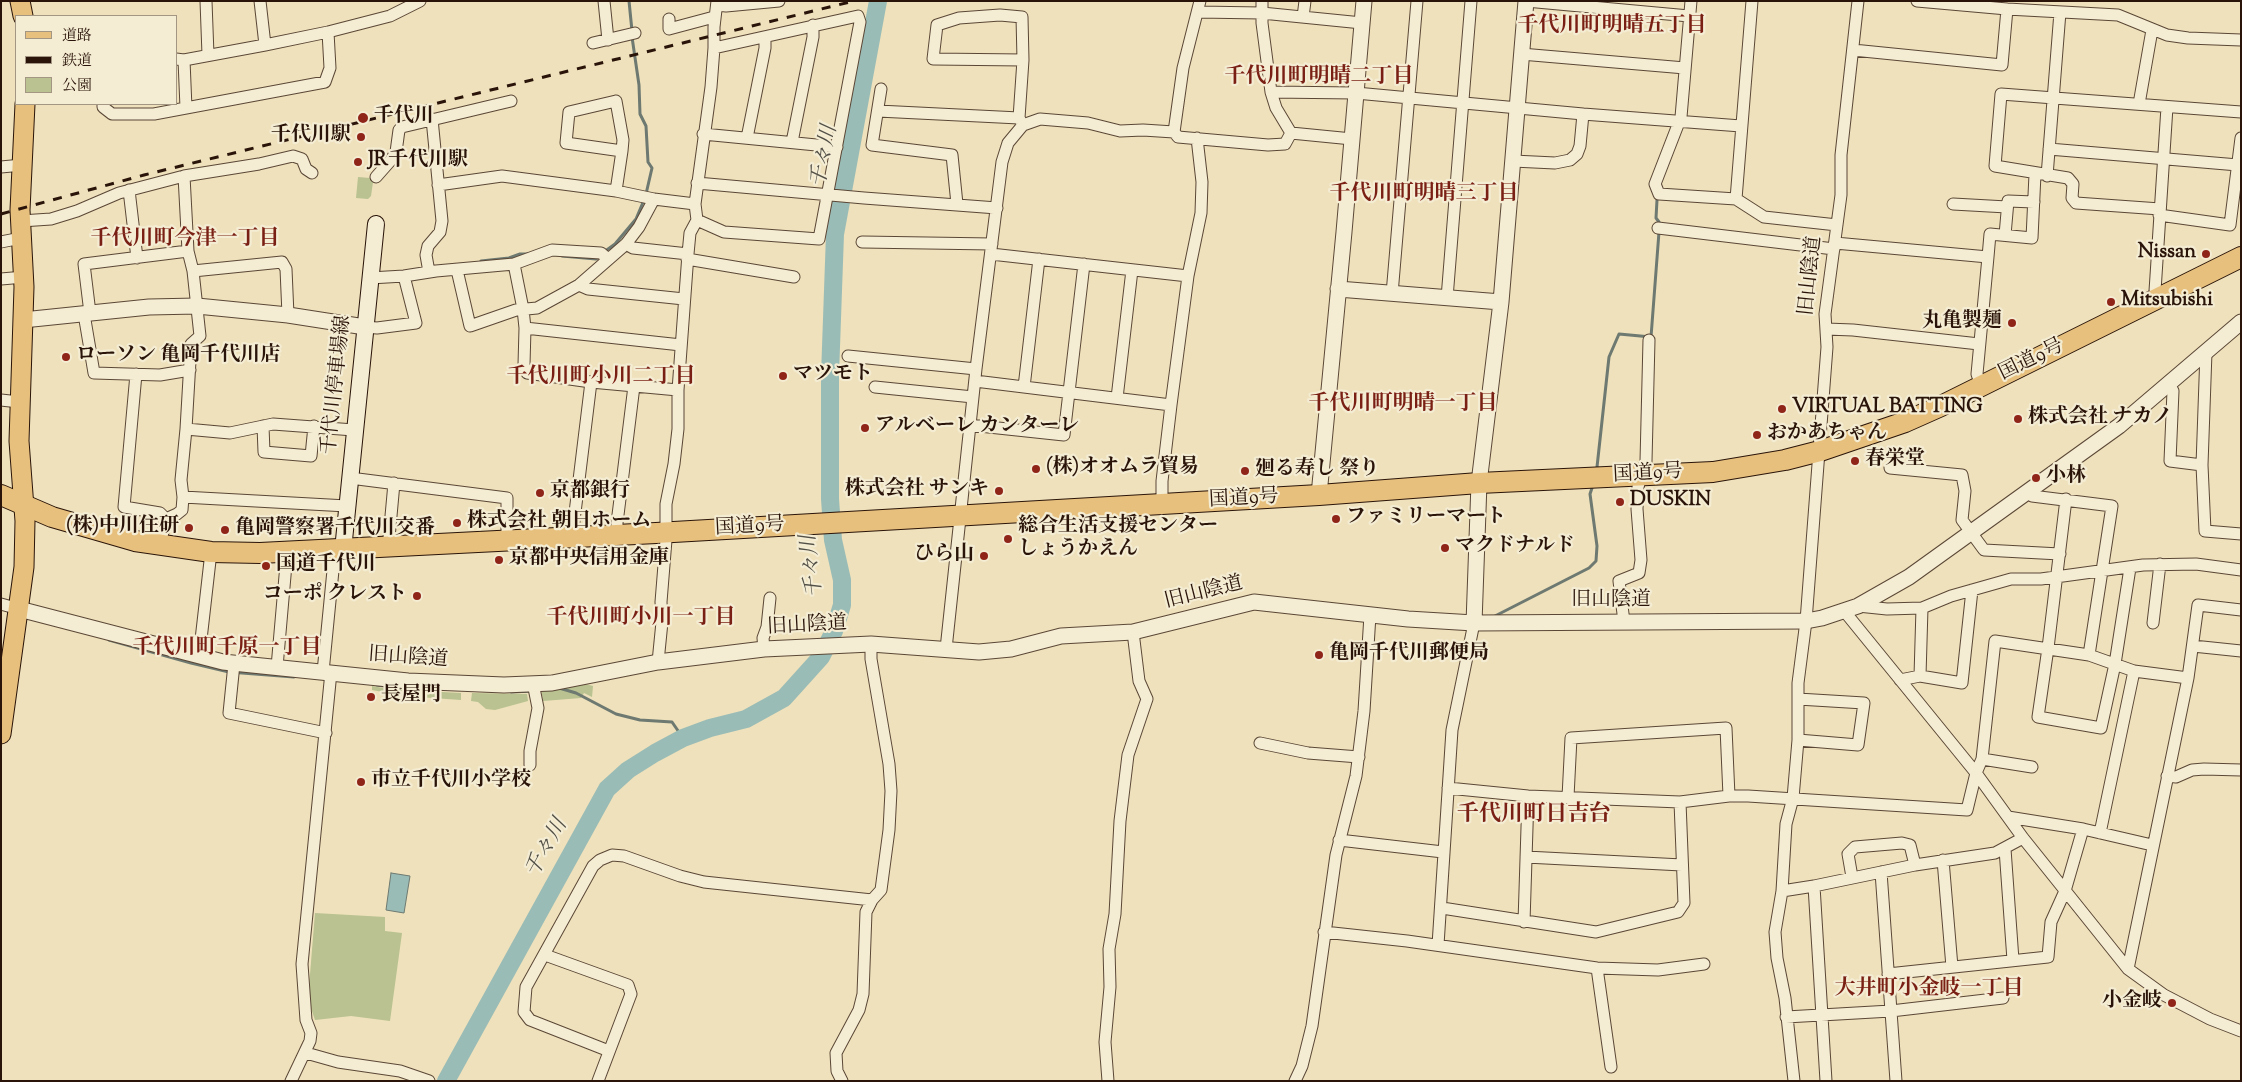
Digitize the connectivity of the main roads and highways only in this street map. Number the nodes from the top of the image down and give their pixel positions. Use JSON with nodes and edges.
{"nodes":[{"id":1,"x":20,"y":1,"type":"edge"},
{"id":2,"x":23,"y":15,"type":"edge"},
{"id":3,"x":25,"y":105,"type":"edge"},
{"id":4,"x":376,"y":224,"type":"dead end"},
{"id":5,"x":2241,"y":257,"type":"edge"},
{"id":6,"x":10,"y":401,"type":"edge"},
{"id":7,"x":1,"y":495,"type":"edge"},
{"id":8,"x":24,"y":506,"type":"junction"},
{"id":9,"x":339,"y":550,"type":"junction"},
{"id":10,"x":10,"y":606,"type":"edge"},
{"id":11,"x":1,"y":734,"type":"edge"}],
"edges":[{"from":1,"to":2,"type":"main road"},
{"from":3,"to":6,"type":"main road"},
{"from":4,"to":9,"type":"main road","name":"千代川停車場線"},
{"from":5,"to":9,"type":"highway","name":"国道9号"},
{"from":6,"to":8,"type":"main road"},
{"from":7,"to":8,"type":"highway","name":"国道9号"},
{"from":8,"to":9,"type":"highway","name":"国道9号"},
{"from":8,"to":10,"type":"main road"},
{"from":10,"to":11,"type":"main road"}]}
